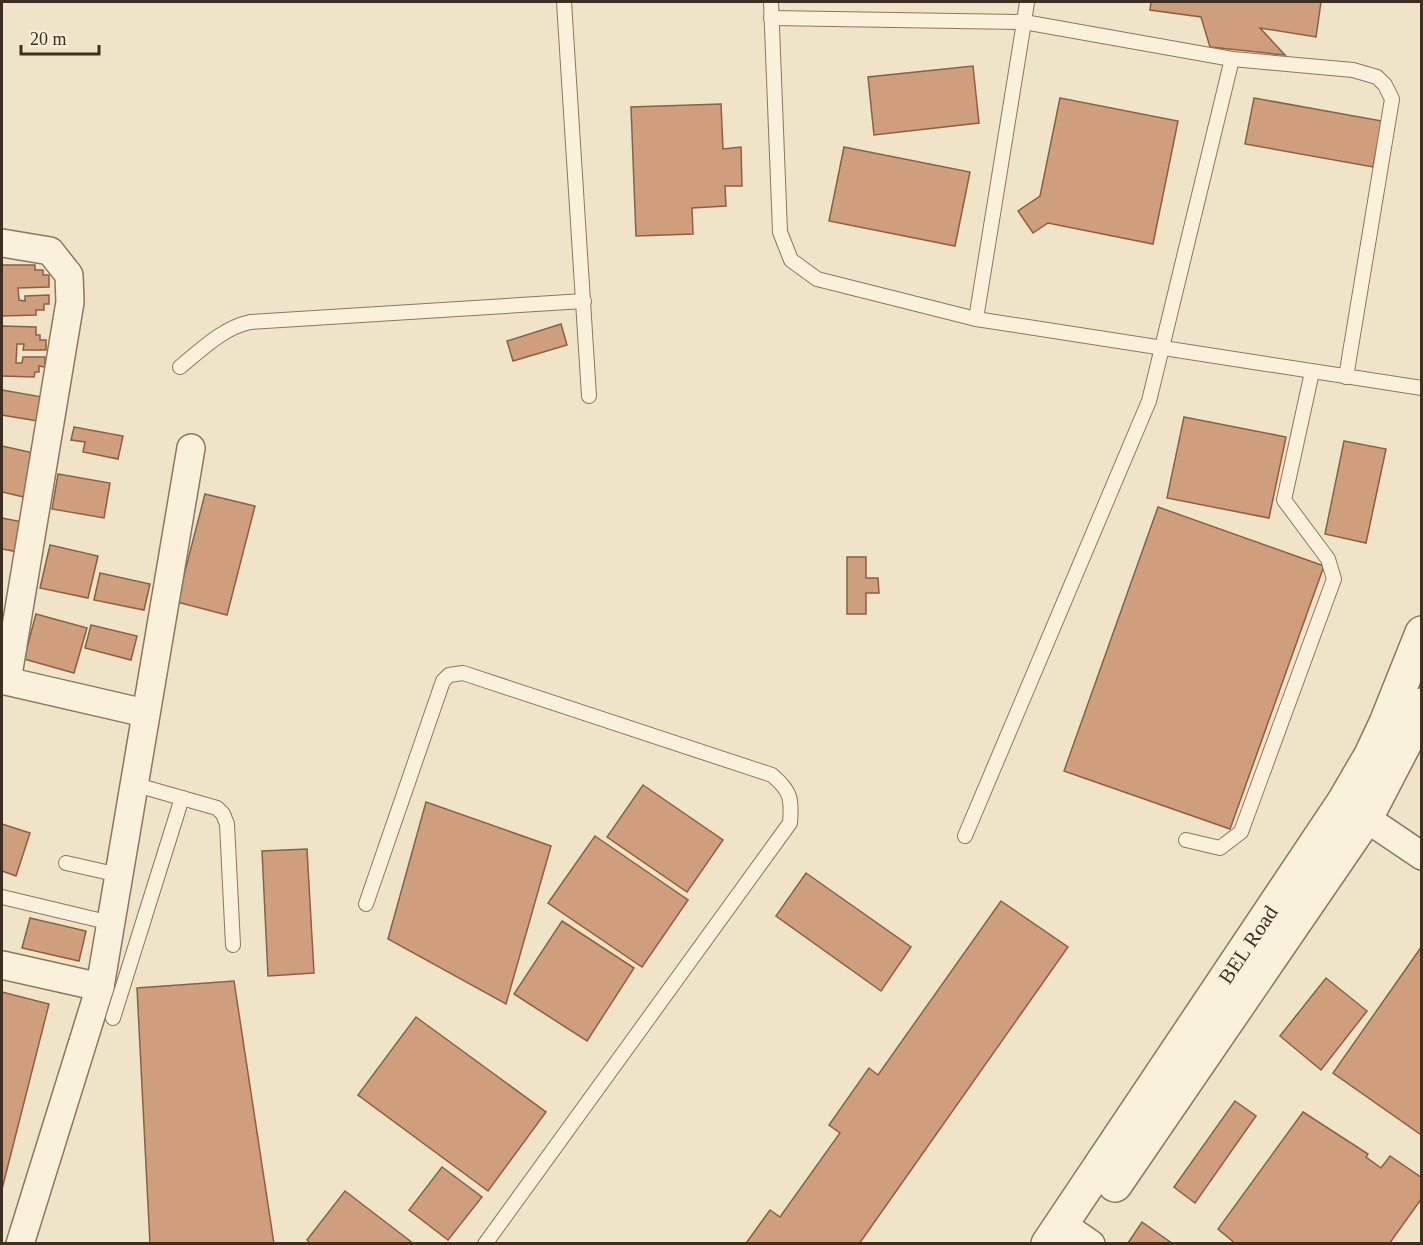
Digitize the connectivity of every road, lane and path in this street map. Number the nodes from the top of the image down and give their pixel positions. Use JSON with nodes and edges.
{"nodes":[{"id":1,"x":564,"y":2,"type":"edge"},
{"id":2,"x":771,"y":2,"type":"edge"},
{"id":3,"x":1027,"y":2,"type":"edge"},
{"id":4,"x":771,"y":18,"type":"junction"},
{"id":5,"x":1024,"y":22,"type":"junction"},
{"id":6,"x":1232,"y":59,"type":"junction"},
{"id":7,"x":2,"y":243,"type":"edge"},
{"id":8,"x":584,"y":301,"type":"junction"},
{"id":9,"x":976,"y":319,"type":"junction"},
{"id":10,"x":1161,"y":347,"type":"junction"},
{"id":11,"x":180,"y":367,"type":"dead end"},
{"id":12,"x":1312,"y":372,"type":"junction"},
{"id":13,"x":1346,"y":377,"type":"junction"},
{"id":14,"x":1422,"y":388,"type":"edge"},
{"id":15,"x":589,"y":396,"type":"dead end"},
{"id":16,"x":191,"y":448,"type":"dead end"},
{"id":17,"x":1422,"y":633,"type":"edge"},
{"id":18,"x":4,"y":681,"type":"edge"},
{"id":19,"x":1422,"y":705,"type":"edge"},
{"id":20,"x":145,"y":712,"type":"junction"},
{"id":21,"x":134,"y":784,"type":"junction"},
{"id":22,"x":182,"y":798,"type":"junction"},
{"id":23,"x":1354,"y":810,"type":"junction"},
{"id":24,"x":965,"y":836,"type":"dead end"},
{"id":25,"x":1186,"y":840,"type":"dead end"},
{"id":26,"x":1422,"y":856,"type":"edge"},
{"id":27,"x":66,"y":863,"type":"dead end"},
{"id":28,"x":119,"y":876,"type":"junction"},
{"id":29,"x":2,"y":897,"type":"edge"},
{"id":30,"x":366,"y":904,"type":"dead end"},
{"id":31,"x":111,"y":922,"type":"junction"},
{"id":32,"x":233,"y":945,"type":"dead end"},
{"id":33,"x":2,"y":965,"type":"edge"},
{"id":34,"x":100,"y":987,"type":"junction"},
{"id":35,"x":114,"y":1018,"type":"dead end"},
{"id":36,"x":1071,"y":1238,"type":"edge"},
{"id":37,"x":20,"y":1244,"type":"edge"},
{"id":38,"x":485,"y":1244,"type":"edge"}],
"edges":[{"from":1,"to":8,"type":"lane"},
{"from":2,"to":4,"type":"lane"},
{"from":3,"to":5,"type":"lane"},
{"from":4,"to":5,"type":"lane"},
{"from":4,"to":9,"type":"lane"},
{"from":5,"to":6,"type":"lane"},
{"from":5,"to":9,"type":"lane"},
{"from":6,"to":10,"type":"lane"},
{"from":6,"to":13,"type":"lane"},
{"from":7,"to":18,"type":"street"},
{"from":8,"to":11,"type":"lane"},
{"from":8,"to":15,"type":"lane"},
{"from":9,"to":10,"type":"lane"},
{"from":10,"to":12,"type":"lane"},
{"from":10,"to":24,"type":"lane"},
{"from":12,"to":13,"type":"lane"},
{"from":12,"to":25,"type":"lane"},
{"from":13,"to":14,"type":"lane"},
{"from":16,"to":20,"type":"street"},
{"from":17,"to":23,"type":"street","name":"BEL Road"},
{"from":18,"to":20,"type":"street"},
{"from":19,"to":23,"type":"street","name":"BEL Road"},
{"from":20,"to":21,"type":"street"},
{"from":21,"to":22,"type":"lane"},
{"from":21,"to":28,"type":"street"},
{"from":22,"to":32,"type":"lane"},
{"from":22,"to":35,"type":"lane"},
{"from":23,"to":26,"type":"street"},
{"from":23,"to":36,"type":"street","name":"BEL Road"},
{"from":27,"to":28,"type":"lane"},
{"from":28,"to":31,"type":"street"},
{"from":29,"to":31,"type":"lane"},
{"from":30,"to":38,"type":"lane"},
{"from":31,"to":34,"type":"street"},
{"from":33,"to":34,"type":"street"},
{"from":34,"to":37,"type":"street"}]}
